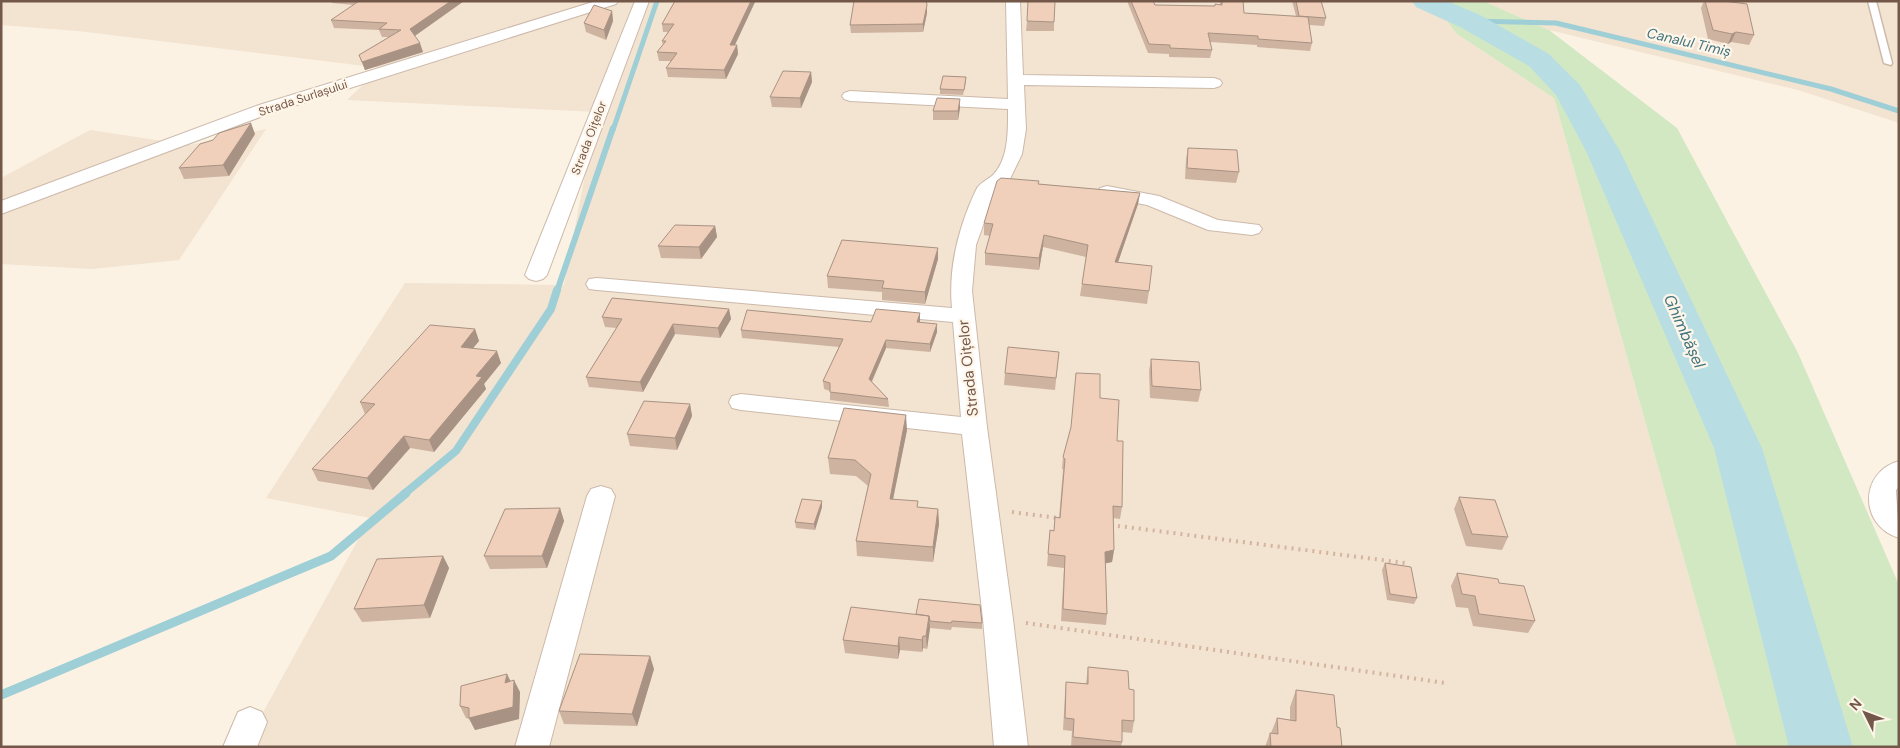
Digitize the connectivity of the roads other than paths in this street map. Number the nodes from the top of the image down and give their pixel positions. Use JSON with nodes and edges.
{"nodes":[{"id":1,"x":611,"y":1,"type":"edge"},
{"id":2,"x":642,"y":1,"type":"edge"},
{"id":3,"x":1014,"y":1,"type":"edge"},
{"id":4,"x":1872,"y":1,"type":"edge"},
{"id":5,"x":1888,"y":63,"type":"dead end"},
{"id":6,"x":1015,"y":80,"type":"junction"},
{"id":7,"x":1214,"y":83,"type":"dead end"},
{"id":8,"x":850,"y":96,"type":"dead end"},
{"id":9,"x":1015,"y":104,"type":"junction"},
{"id":10,"x":1089,"y":190,"type":"edge"},
{"id":11,"x":1,"y":208,"type":"edge"},
{"id":12,"x":1252,"y":229,"type":"dead end"},
{"id":13,"x":536,"y":275,"type":"dead end"},
{"id":14,"x":597,"y":284,"type":"dead end"},
{"id":15,"x":962,"y":316,"type":"junction"},
{"id":16,"x":741,"y":402,"type":"dead end"},
{"id":17,"x":974,"y":426,"type":"junction"},
{"id":18,"x":1899,"y":470,"type":"edge"},
{"id":19,"x":601,"y":496,"type":"dead end"},
{"id":20,"x":1891,"y":520,"type":"edge"},
{"id":21,"x":532,"y":747,"type":"edge"},
{"id":22,"x":1011,"y":747,"type":"edge"}],
"edges":[{"from":1,"to":11,"type":"street","name":"Strada Surlașului"},
{"from":2,"to":13,"type":"street","name":"Strada Oițelor"},
{"from":3,"to":6,"type":"street","name":"Strada Oițelor"},
{"from":4,"to":5,"type":"lane"},
{"from":6,"to":7,"type":"street"},
{"from":6,"to":9,"type":"street","name":"Strada Oițelor"},
{"from":8,"to":9,"type":"street"},
{"from":9,"to":15,"type":"street","name":"Strada Oițelor"},
{"from":10,"to":12,"type":"street"},
{"from":14,"to":15,"type":"street"},
{"from":15,"to":17,"type":"street","name":"Strada Oițelor"},
{"from":16,"to":17,"type":"street"},
{"from":17,"to":22,"type":"street","name":"Strada Oițelor"},
{"from":18,"to":20,"type":"street"},
{"from":19,"to":21,"type":"street"}]}
